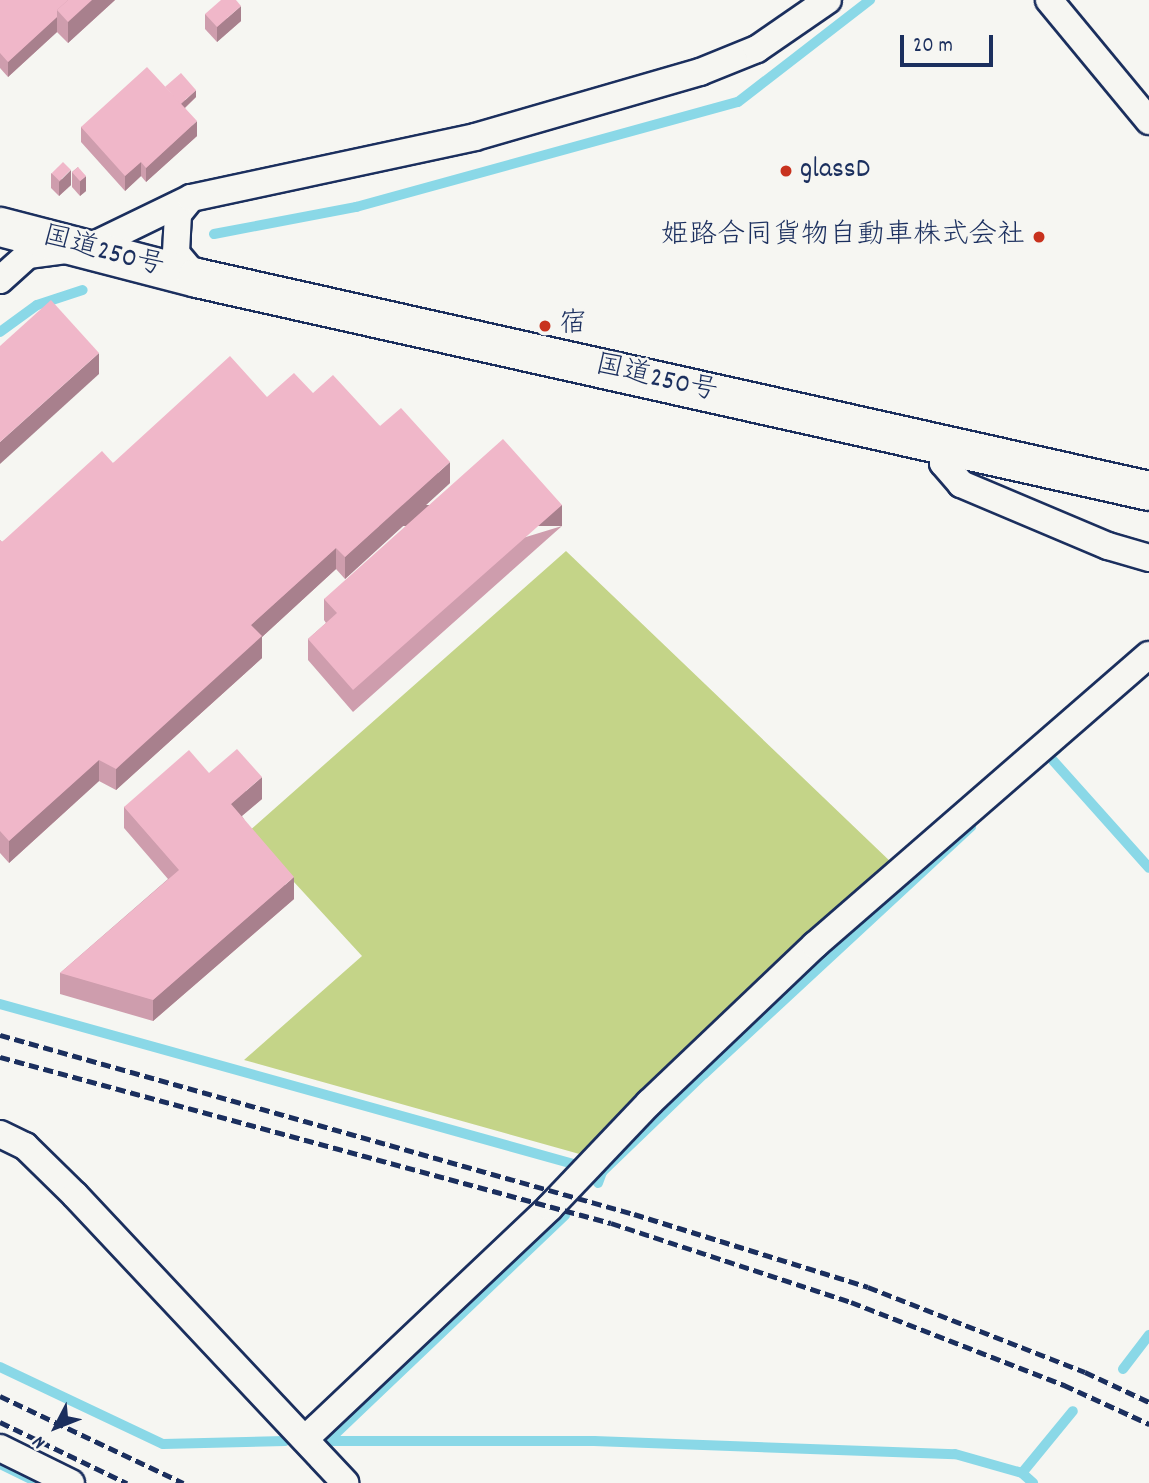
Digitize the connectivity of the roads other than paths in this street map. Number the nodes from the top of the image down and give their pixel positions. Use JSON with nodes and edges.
{"nodes":[{"id":1,"x":828,"y":0,"type":"edge"},
{"id":2,"x":1048,"y":0,"type":"edge"},
{"id":3,"x":1149,"y":121,"type":"edge"},
{"id":4,"x":191,"y":198,"type":"junction"},
{"id":5,"x":0,"y":227,"type":"edge"},
{"id":6,"x":90,"y":247,"type":"junction"},
{"id":7,"x":197,"y":278,"type":"junction"},
{"id":8,"x":0,"y":281,"type":"edge"},
{"id":9,"x":943,"y":444,"type":"junction"},
{"id":10,"x":1149,"y":491,"type":"edge"},
{"id":11,"x":1149,"y":558,"type":"edge"},
{"id":12,"x":1149,"y":655,"type":"edge"},
{"id":13,"x":0,"y":1135,"type":"edge"},
{"id":14,"x":305,"y":1439,"type":"junction"},
{"id":15,"x":0,"y":1448,"type":"edge"},
{"id":16,"x":71,"y":1483,"type":"edge"},
{"id":17,"x":345,"y":1483,"type":"edge"}],
"edges":[{"from":1,"to":4,"type":"street"},
{"from":2,"to":3,"type":"street"},
{"from":4,"to":6,"type":"street"},
{"from":4,"to":7,"type":"street"},
{"from":5,"to":6,"type":"highway","name":"国道250号"},
{"from":6,"to":7,"type":"highway","name":"国道250号"},
{"from":6,"to":8,"type":"street"},
{"from":7,"to":9,"type":"highway","name":"国道250号"},
{"from":9,"to":10,"type":"highway","name":"国道250号"},
{"from":9,"to":11,"type":"street"},
{"from":12,"to":14,"type":"street"},
{"from":13,"to":14,"type":"street"},
{"from":14,"to":17,"type":"street"},
{"from":15,"to":16,"type":"street"}]}
